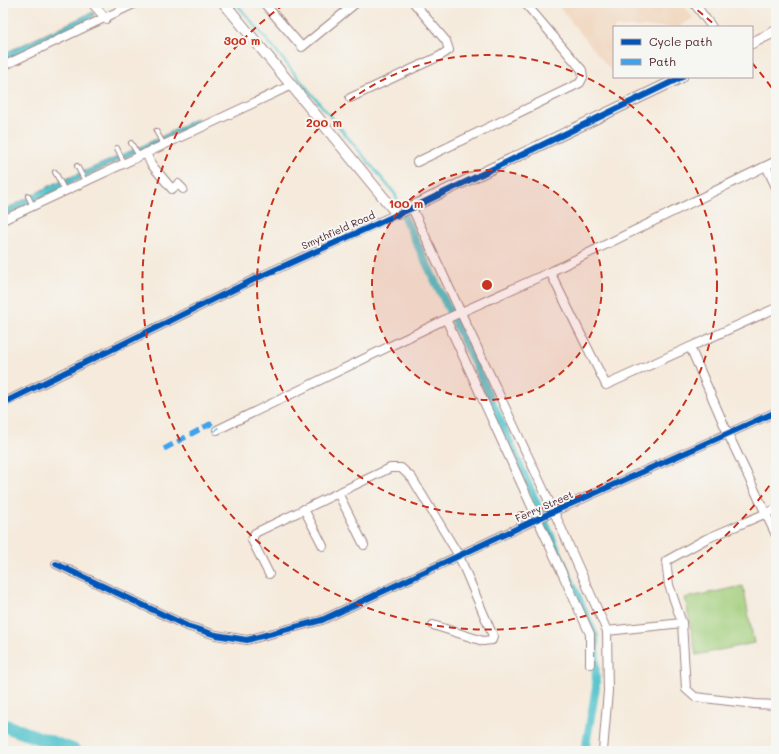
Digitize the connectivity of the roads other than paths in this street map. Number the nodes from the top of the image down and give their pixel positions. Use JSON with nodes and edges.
{"nodes":[{"id":1,"x":92,"y":3,"type":"edge"},
{"id":2,"x":136,"y":3,"type":"edge"},
{"id":3,"x":224,"y":3,"type":"edge"},
{"id":4,"x":264,"y":3,"type":"edge"},
{"id":5,"x":356,"y":3,"type":"edge"},
{"id":6,"x":414,"y":3,"type":"edge"},
{"id":7,"x":525,"y":3,"type":"edge"},
{"id":8,"x":694,"y":3,"type":"edge"},
{"id":9,"x":106,"y":18,"type":"junction"},
{"id":10,"x":711,"y":26,"type":"edge"},
{"id":11,"x":776,"y":31,"type":"edge"},
{"id":12,"x":753,"y":42,"type":"edge"},
{"id":13,"x":3,"y":66,"type":"edge"},
{"id":14,"x":680,"y":78,"type":"edge"},
{"id":15,"x":292,"y":84,"type":"junction"},
{"id":16,"x":350,"y":98,"type":"dead end"},
{"id":17,"x":156,"y":131,"type":"dead end"},
{"id":18,"x":131,"y":143,"type":"dead end"},
{"id":19,"x":163,"y":144,"type":"junction"},
{"id":20,"x":117,"y":148,"type":"dead end"},
{"id":21,"x":141,"y":154,"type":"junction"},
{"id":22,"x":776,"y":161,"type":"edge"},
{"id":23,"x":124,"y":162,"type":"junction"},
{"id":24,"x":417,"y":162,"type":"dead end"},
{"id":25,"x":77,"y":166,"type":"dead end"},
{"id":26,"x":766,"y":166,"type":"junction"},
{"id":27,"x":55,"y":172,"type":"dead end"},
{"id":28,"x":85,"y":181,"type":"junction"},
{"id":29,"x":776,"y":187,"type":"edge"},
{"id":30,"x":65,"y":189,"type":"junction"},
{"id":31,"x":183,"y":189,"type":"dead end"},
{"id":32,"x":29,"y":197,"type":"dead end"},
{"id":33,"x":33,"y":205,"type":"junction"},
{"id":34,"x":412,"y":208,"type":"junction"},
{"id":35,"x":397,"y":214,"type":"junction"},
{"id":36,"x":3,"y":220,"type":"edge"},
{"id":37,"x":550,"y":272,"type":"junction"},
{"id":38,"x":776,"y":308,"type":"edge"},
{"id":39,"x":461,"y":312,"type":"junction"},
{"id":40,"x":446,"y":319,"type":"junction"},
{"id":41,"x":690,"y":347,"type":"junction"},
{"id":42,"x":3,"y":403,"type":"edge"},
{"id":43,"x":776,"y":412,"type":"edge"},
{"id":44,"x":217,"y":430,"type":"dead end"},
{"id":45,"x":728,"y":434,"type":"junction"},
{"id":46,"x":338,"y":493,"type":"junction"},
{"id":47,"x":304,"y":509,"type":"junction"},
{"id":48,"x":776,"y":509,"type":"edge"},
{"id":49,"x":554,"y":512,"type":"junction"},
{"id":50,"x":767,"y":514,"type":"junction"},
{"id":51,"x":537,"y":519,"type":"junction"},
{"id":52,"x":776,"y":534,"type":"edge"},
{"id":53,"x":364,"y":545,"type":"dead end"},
{"id":54,"x":322,"y":546,"type":"dead end"},
{"id":55,"x":459,"y":556,"type":"junction"},
{"id":56,"x":56,"y":564,"type":"dead end"},
{"id":57,"x":268,"y":574,"type":"dead end"},
{"id":58,"x":682,"y":623,"type":"junction"},
{"id":59,"x":433,"y":625,"type":"dead end"},
{"id":60,"x":607,"y":631,"type":"junction"},
{"id":61,"x":590,"y":664,"type":"dead end"},
{"id":62,"x":776,"y":705,"type":"edge"},
{"id":63,"x":603,"y":751,"type":"edge"}],
"edges":[{"from":1,"to":9,"type":"street"},
{"from":2,"to":9,"type":"street"},
{"from":3,"to":15,"type":"street"},
{"from":4,"to":5,"type":"street"},
{"from":6,"to":16,"type":"street"},
{"from":7,"to":24,"type":"street"},
{"from":8,"to":10,"type":"street"},
{"from":9,"to":13,"type":"street"},
{"from":11,"to":12,"type":"street"},
{"from":14,"to":34,"type":"street","name":"Smythfield Road"},
{"from":15,"to":19,"type":"street"},
{"from":15,"to":35,"type":"street"},
{"from":17,"to":19,"type":"lane"},
{"from":18,"to":21,"type":"lane"},
{"from":19,"to":21,"type":"street"},
{"from":20,"to":23,"type":"lane"},
{"from":21,"to":23,"type":"street"},
{"from":21,"to":31,"type":"street"},
{"from":22,"to":26,"type":"street"},
{"from":23,"to":28,"type":"street"},
{"from":25,"to":28,"type":"lane"},
{"from":26,"to":29,"type":"street"},
{"from":26,"to":37,"type":"street"},
{"from":27,"to":30,"type":"lane"},
{"from":28,"to":30,"type":"street"},
{"from":30,"to":33,"type":"street"},
{"from":32,"to":33,"type":"lane"},
{"from":33,"to":36,"type":"street"},
{"from":34,"to":35,"type":"street","name":"Smythfield Road"},
{"from":34,"to":39,"type":"street"},
{"from":35,"to":42,"type":"street","name":"Smythfield Road"},
{"from":37,"to":39,"type":"street"},
{"from":37,"to":41,"type":"street"},
{"from":38,"to":41,"type":"street"},
{"from":39,"to":40,"type":"street"},
{"from":39,"to":49,"type":"street"},
{"from":40,"to":44,"type":"street"},
{"from":40,"to":51,"type":"street"},
{"from":41,"to":45,"type":"street"},
{"from":43,"to":45,"type":"street","name":"Ferry Street"},
{"from":45,"to":49,"type":"street","name":"Ferry Street"},
{"from":45,"to":50,"type":"street"},
{"from":46,"to":47,"type":"street"},
{"from":46,"to":53,"type":"street"},
{"from":46,"to":55,"type":"street"},
{"from":47,"to":54,"type":"street"},
{"from":47,"to":57,"type":"street"},
{"from":48,"to":50,"type":"street"},
{"from":49,"to":51,"type":"street","name":"Ferry Street"},
{"from":49,"to":60,"type":"street"},
{"from":50,"to":52,"type":"street"},
{"from":50,"to":58,"type":"street"},
{"from":51,"to":55,"type":"street","name":"Ferry Street"},
{"from":51,"to":61,"type":"street"},
{"from":55,"to":56,"type":"street","name":"Ferry Street"},
{"from":55,"to":59,"type":"street"},
{"from":58,"to":60,"type":"street"},
{"from":58,"to":62,"type":"street"},
{"from":60,"to":63,"type":"street"}]}
